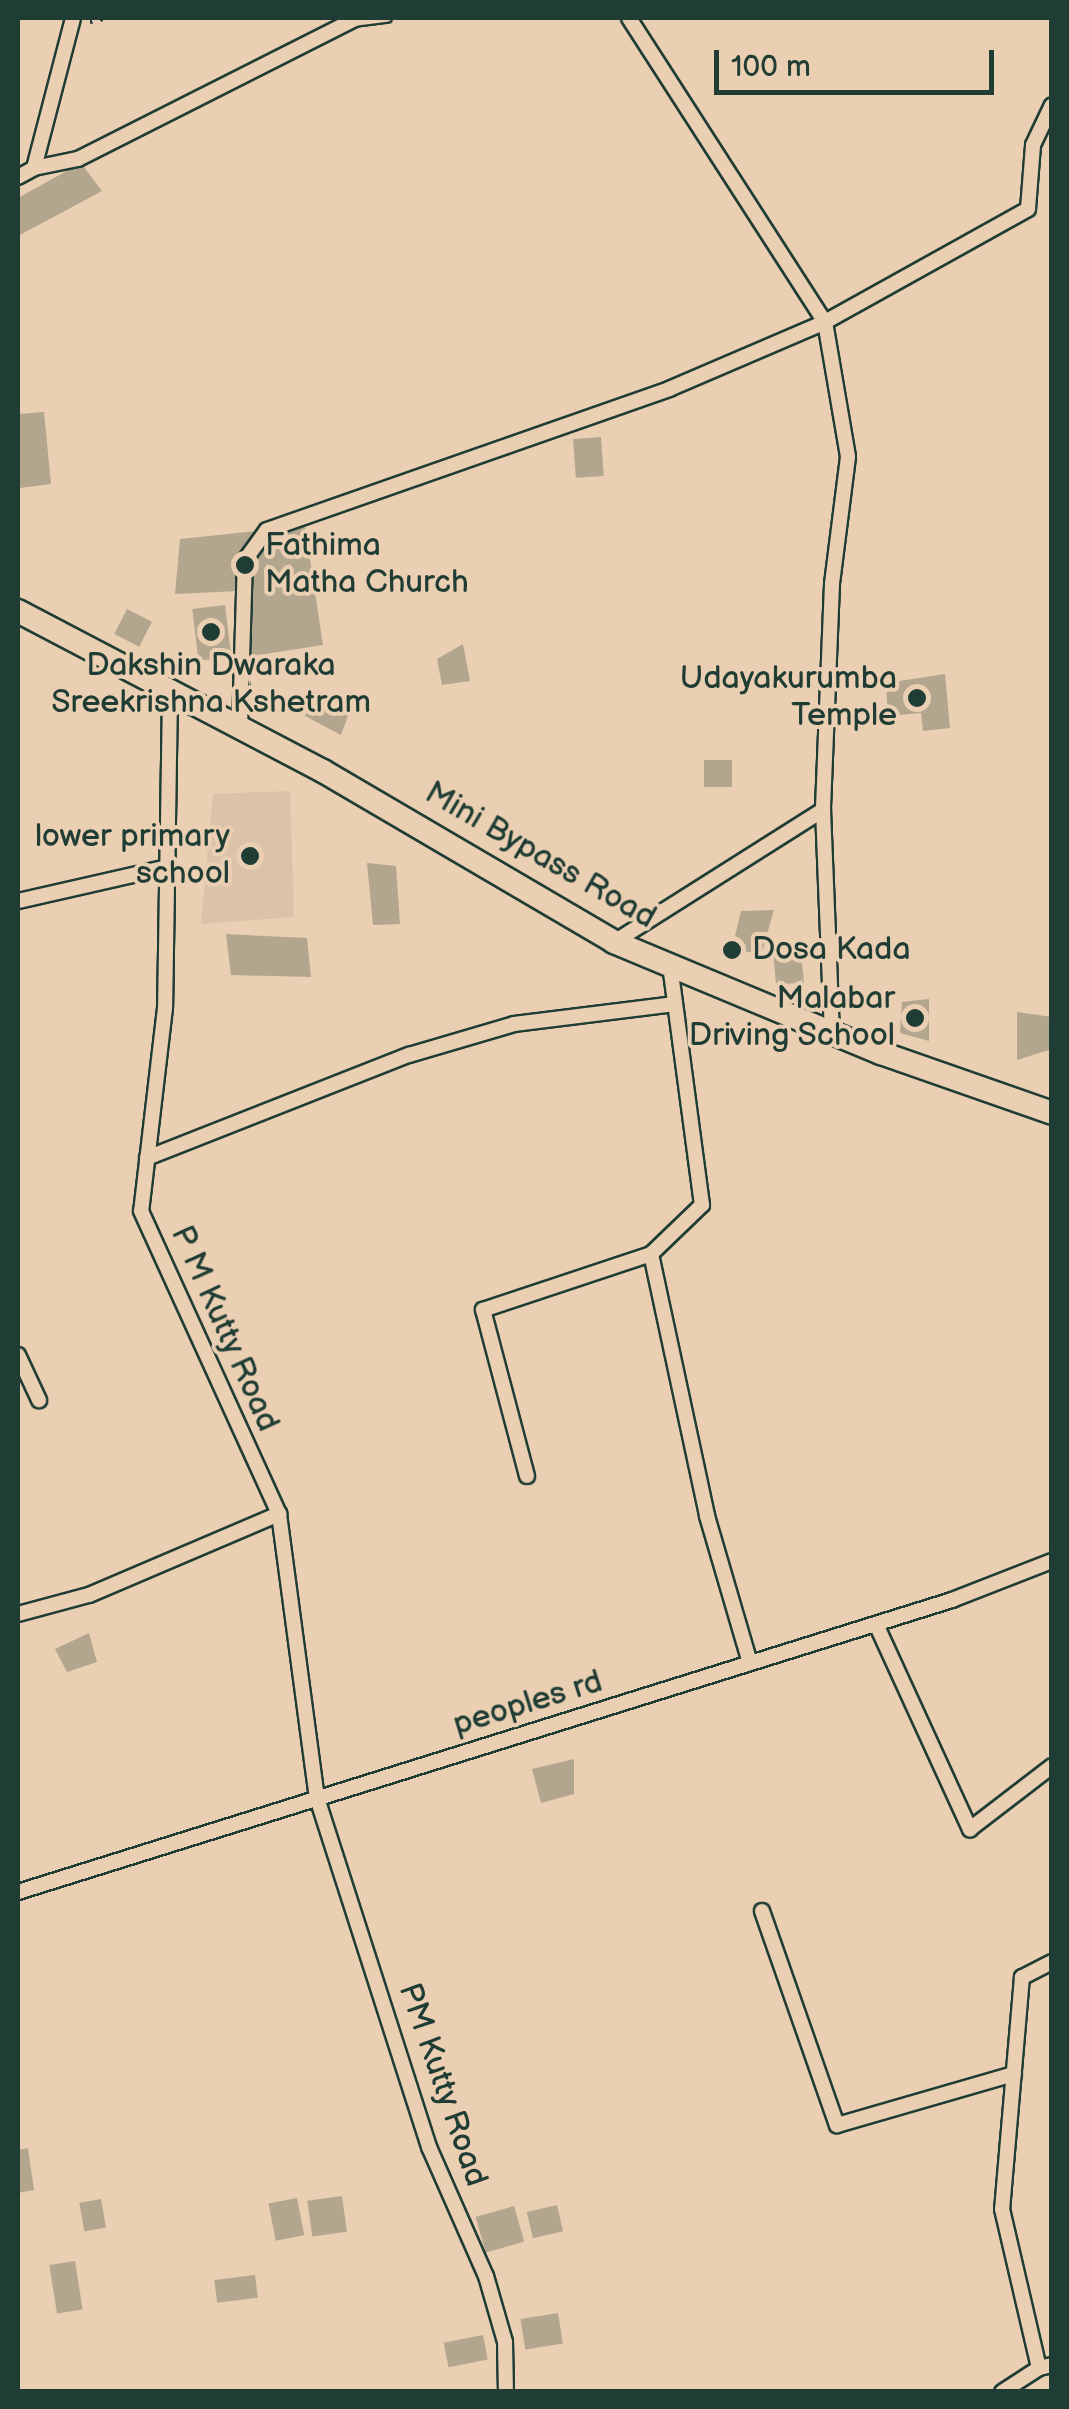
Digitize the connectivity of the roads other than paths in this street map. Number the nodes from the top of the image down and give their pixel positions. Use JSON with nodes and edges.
{"nodes":[{"id":1,"x":73,"y":18,"type":"edge"},
{"id":2,"x":388,"y":18,"type":"edge"},
{"id":3,"x":630,"y":18,"type":"edge"},
{"id":4,"x":353,"y":20,"type":"edge"},
{"id":5,"x":1052,"y":105,"type":"edge"},
{"id":6,"x":34,"y":168,"type":"junction"},
{"id":7,"x":18,"y":177,"type":"edge"},
{"id":8,"x":825,"y":322,"type":"junction"},
{"id":9,"x":18,"y":612,"type":"edge"},
{"id":10,"x":170,"y":695,"type":"junction"},
{"id":11,"x":240,"y":727,"type":"junction"},
{"id":12,"x":824,"y":810,"type":"junction"},
{"id":13,"x":168,"y":867,"type":"junction"},
{"id":14,"x":18,"y":901,"type":"edge"},
{"id":15,"x":614,"y":942,"type":"junction"},
{"id":16,"x":670,"y":964,"type":"junction"},
{"id":17,"x":675,"y":1004,"type":"junction"},
{"id":18,"x":832,"y":1032,"type":"junction"},
{"id":19,"x":1052,"y":1112,"type":"edge"},
{"id":20,"x":146,"y":1158,"type":"junction"},
{"id":21,"x":652,"y":1254,"type":"junction"},
{"id":22,"x":18,"y":1355,"type":"edge"},
{"id":23,"x":39,"y":1400,"type":"dead end"},
{"id":24,"x":527,"y":1476,"type":"dead end"},
{"id":25,"x":279,"y":1514,"type":"junction"},
{"id":26,"x":1052,"y":1561,"type":"edge"},
{"id":27,"x":18,"y":1614,"type":"edge"},
{"id":28,"x":876,"y":1624,"type":"junction"},
{"id":29,"x":750,"y":1664,"type":"junction"},
{"id":30,"x":1052,"y":1766,"type":"edge"},
{"id":31,"x":317,"y":1798,"type":"junction"},
{"id":32,"x":18,"y":1892,"type":"edge"},
{"id":33,"x":762,"y":1910,"type":"dead end"},
{"id":34,"x":1052,"y":1962,"type":"edge"},
{"id":35,"x":1014,"y":2074,"type":"junction"},
{"id":36,"x":1045,"y":2366,"type":"edge"},
{"id":37,"x":506,"y":2392,"type":"edge"},
{"id":38,"x":1002,"y":2392,"type":"edge"}],
"edges":[{"from":1,"to":6,"type":"street"},
{"from":2,"to":4,"type":"lane"},
{"from":3,"to":8,"type":"street"},
{"from":4,"to":6,"type":"street"},
{"from":5,"to":8,"type":"street"},
{"from":6,"to":7,"type":"street"},
{"from":8,"to":11,"type":"street"},
{"from":8,"to":12,"type":"street"},
{"from":9,"to":10,"type":"main road","name":"Mini Bypass Road"},
{"from":10,"to":11,"type":"main road","name":"Mini Bypass Road"},
{"from":10,"to":13,"type":"street","name":"P M Kutty Road"},
{"from":11,"to":15,"type":"main road","name":"Mini Bypass Road"},
{"from":12,"to":15,"type":"street"},
{"from":12,"to":18,"type":"street"},
{"from":13,"to":14,"type":"street"},
{"from":13,"to":20,"type":"street","name":"P M Kutty Road"},
{"from":15,"to":16,"type":"main road","name":"Mini Bypass Road"},
{"from":16,"to":17,"type":"street"},
{"from":16,"to":18,"type":"main road","name":"Mini Bypass Road"},
{"from":17,"to":20,"type":"street"},
{"from":17,"to":21,"type":"street"},
{"from":18,"to":19,"type":"main road","name":"Mini Bypass Road"},
{"from":20,"to":25,"type":"street","name":"P M Kutty Road"},
{"from":21,"to":24,"type":"street"},
{"from":21,"to":29,"type":"street"},
{"from":22,"to":23,"type":"street"},
{"from":25,"to":27,"type":"street"},
{"from":25,"to":31,"type":"street","name":"P M Kutty Road"},
{"from":26,"to":28,"type":"street","name":"peoples rd"},
{"from":28,"to":29,"type":"street","name":"peoples rd"},
{"from":28,"to":30,"type":"street"},
{"from":29,"to":31,"type":"street","name":"peoples rd"},
{"from":31,"to":32,"type":"street","name":"peoples rd"},
{"from":31,"to":37,"type":"street","name":"PM Kutty Road"},
{"from":33,"to":35,"type":"street"},
{"from":34,"to":35,"type":"street"},
{"from":35,"to":36,"type":"street"},
{"from":36,"to":38,"type":"street"}]}
